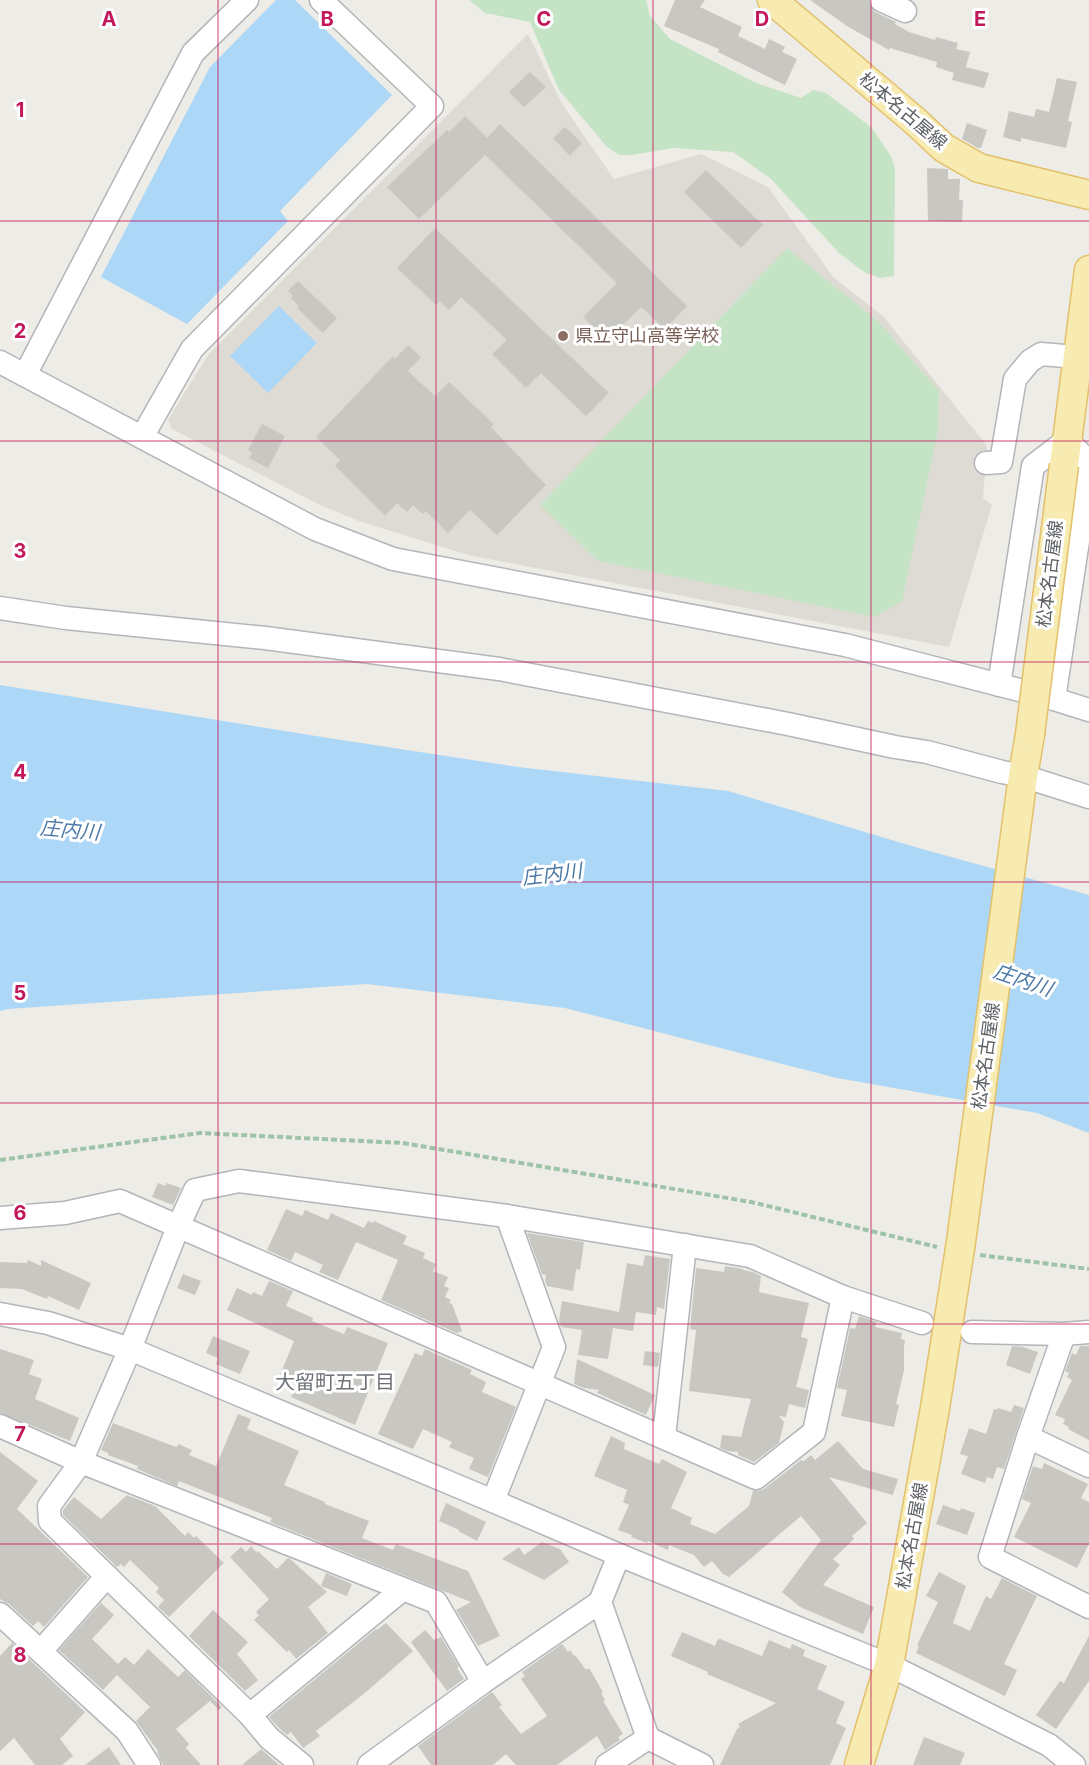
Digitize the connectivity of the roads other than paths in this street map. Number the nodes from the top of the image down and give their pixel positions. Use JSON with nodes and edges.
{"nodes":[{"id":1,"x":247,"y":0,"type":"edge"},
{"id":2,"x":321,"y":0,"type":"edge"},
{"id":3,"x":772,"y":0,"type":"edge"},
{"id":4,"x":881,"y":0,"type":"edge"},
{"id":5,"x":905,"y":11,"type":"dead end"},
{"id":6,"x":1089,"y":195,"type":"edge"},
{"id":7,"x":1089,"y":270,"type":"edge"},
{"id":8,"x":1083,"y":358,"type":"edge"},
{"id":9,"x":0,"y":362,"type":"edge"},
{"id":10,"x":25,"y":375,"type":"junction"},
{"id":11,"x":141,"y":437,"type":"junction"},
{"id":12,"x":1077,"y":459,"type":"edge"},
{"id":13,"x":986,"y":463,"type":"dead end"},
{"id":14,"x":0,"y":608,"type":"edge"},
{"id":15,"x":999,"y":685,"type":"junction"},
{"id":16,"x":1054,"y":699,"type":"junction"},
{"id":17,"x":1089,"y":710,"type":"edge"},
{"id":18,"x":1023,"y":776,"type":"junction"},
{"id":19,"x":1089,"y":796,"type":"edge"},
{"id":20,"x":507,"y":1216,"type":"junction"},
{"id":21,"x":0,"y":1218,"type":"edge"},
{"id":22,"x":178,"y":1227,"type":"junction"},
{"id":23,"x":685,"y":1245,"type":"junction"},
{"id":24,"x":843,"y":1297,"type":"junction"},
{"id":25,"x":0,"y":1314,"type":"edge"},
{"id":26,"x":922,"y":1323,"type":"dead end"},
{"id":27,"x":972,"y":1332,"type":"dead end"},
{"id":28,"x":1089,"y":1332,"type":"edge"},
{"id":29,"x":1065,"y":1334,"type":"junction"},
{"id":30,"x":130,"y":1349,"type":"junction"},
{"id":31,"x":541,"y":1384,"type":"junction"},
{"id":32,"x":0,"y":1426,"type":"edge"},
{"id":33,"x":664,"y":1437,"type":"junction"},
{"id":34,"x":1028,"y":1437,"type":"junction"},
{"id":35,"x":81,"y":1462,"type":"junction"},
{"id":36,"x":1089,"y":1466,"type":"edge"},
{"id":37,"x":493,"y":1501,"type":"junction"},
{"id":38,"x":619,"y":1555,"type":"junction"},
{"id":39,"x":107,"y":1576,"type":"junction"},
{"id":40,"x":403,"y":1590,"type":"junction"},
{"id":41,"x":600,"y":1602,"type":"junction"},
{"id":42,"x":1089,"y":1607,"type":"edge"},
{"id":43,"x":0,"y":1614,"type":"edge"},
{"id":44,"x":41,"y":1651,"type":"junction"},
{"id":45,"x":889,"y":1665,"type":"junction"},
{"id":46,"x":483,"y":1682,"type":"junction"},
{"id":47,"x":250,"y":1715,"type":"junction"},
{"id":48,"x":648,"y":1738,"type":"junction"},
{"id":49,"x":149,"y":1765,"type":"edge"},
{"id":50,"x":302,"y":1765,"type":"edge"},
{"id":51,"x":369,"y":1765,"type":"edge"},
{"id":52,"x":607,"y":1765,"type":"edge"},
{"id":53,"x":702,"y":1765,"type":"edge"},
{"id":54,"x":859,"y":1765,"type":"edge"},
{"id":55,"x":1074,"y":1765,"type":"edge"}],
"edges":[{"from":1,"to":10,"type":"street"},
{"from":2,"to":11,"type":"street"},
{"from":3,"to":6,"type":"main road","name":"松本名古屋線"},
{"from":4,"to":5,"type":"street"},
{"from":7,"to":8,"type":"main road","name":"松本名古屋線"},
{"from":8,"to":12,"type":"main road","name":"松本名古屋線"},
{"from":8,"to":13,"type":"street"},
{"from":9,"to":10,"type":"street"},
{"from":10,"to":11,"type":"street"},
{"from":11,"to":15,"type":"street"},
{"from":12,"to":15,"type":"street"},
{"from":12,"to":16,"type":"street"},
{"from":12,"to":18,"type":"main road","name":"松本名古屋線","bridge":true},
{"from":14,"to":18,"type":"street"},
{"from":15,"to":16,"type":"street"},
{"from":16,"to":17,"type":"street"},
{"from":18,"to":19,"type":"street"},
{"from":18,"to":45,"type":"main road","name":"松本名古屋線"},
{"from":20,"to":22,"type":"street"},
{"from":20,"to":23,"type":"street"},
{"from":20,"to":31,"type":"street"},
{"from":21,"to":22,"type":"street"},
{"from":22,"to":30,"type":"street"},
{"from":22,"to":31,"type":"street"},
{"from":23,"to":24,"type":"street"},
{"from":23,"to":33,"type":"street"},
{"from":24,"to":26,"type":"street"},
{"from":24,"to":33,"type":"street"},
{"from":25,"to":30,"type":"street"},
{"from":27,"to":29,"type":"street"},
{"from":28,"to":29,"type":"street"},
{"from":29,"to":34,"type":"street"},
{"from":30,"to":35,"type":"street"},
{"from":30,"to":37,"type":"street"},
{"from":31,"to":33,"type":"street"},
{"from":31,"to":37,"type":"street"},
{"from":32,"to":35,"type":"street"},
{"from":34,"to":36,"type":"street"},
{"from":34,"to":42,"type":"street"},
{"from":35,"to":39,"type":"street"},
{"from":35,"to":40,"type":"street"},
{"from":37,"to":38,"type":"street"},
{"from":38,"to":41,"type":"street"},
{"from":38,"to":45,"type":"street"},
{"from":39,"to":44,"type":"street"},
{"from":39,"to":47,"type":"street"},
{"from":40,"to":46,"type":"street"},
{"from":40,"to":47,"type":"street"},
{"from":41,"to":46,"type":"street"},
{"from":41,"to":48,"type":"street"},
{"from":43,"to":44,"type":"street"},
{"from":44,"to":49,"type":"street"},
{"from":45,"to":54,"type":"main road","name":"松本名古屋線"},
{"from":45,"to":55,"type":"street"},
{"from":46,"to":51,"type":"street"},
{"from":47,"to":50,"type":"street"},
{"from":48,"to":52,"type":"street"},
{"from":48,"to":53,"type":"street"}]}
